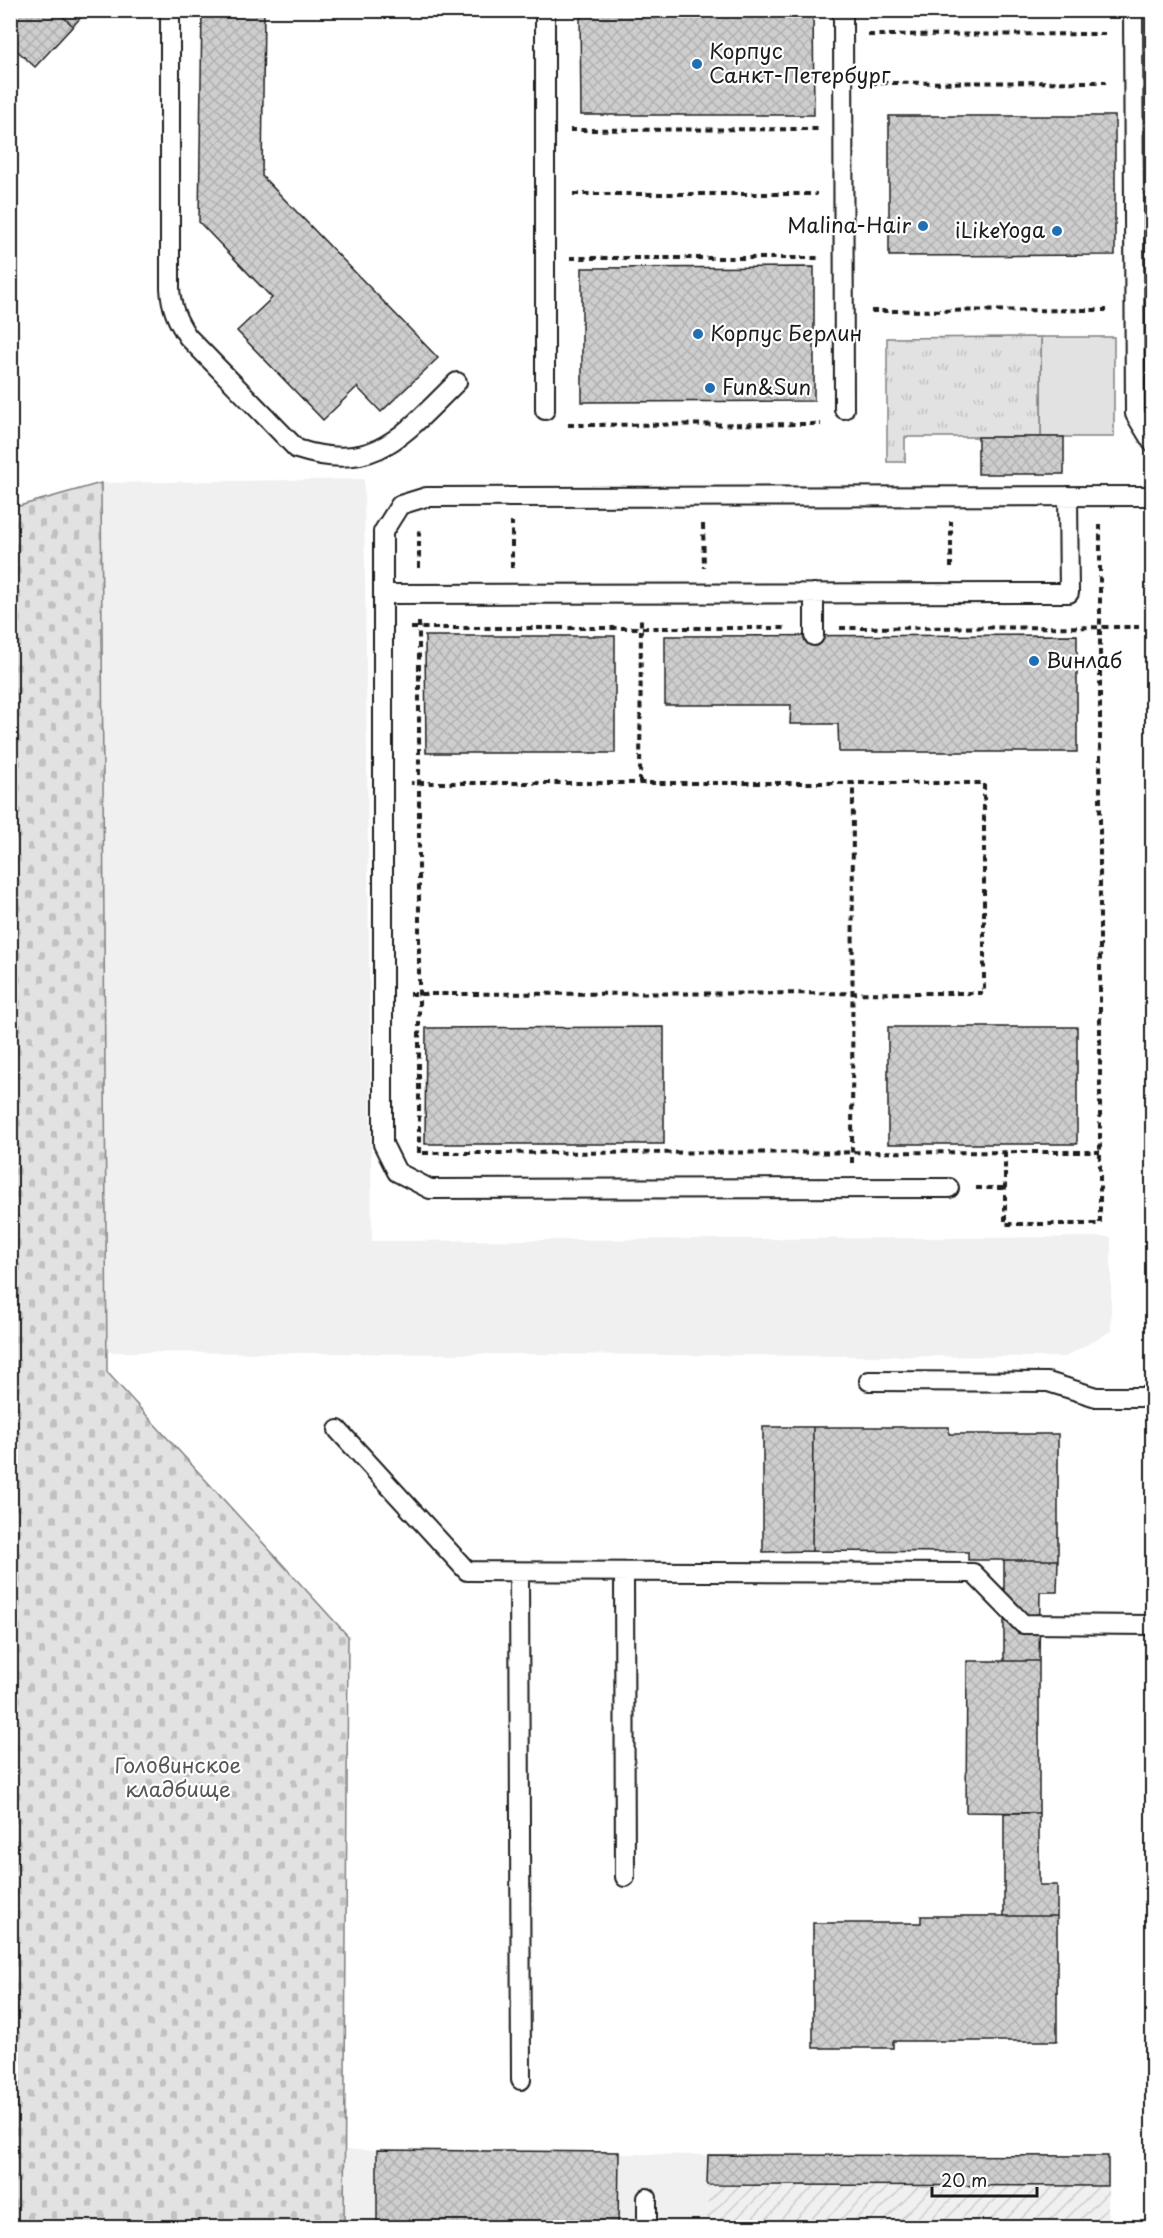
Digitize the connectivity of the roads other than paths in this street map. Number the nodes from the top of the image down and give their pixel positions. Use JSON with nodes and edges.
{"nodes":[{"id":1,"x":170,"y":10,"type":"edge"},
{"id":2,"x":545,"y":10,"type":"edge"},
{"id":3,"x":843,"y":10,"type":"edge"},
{"id":4,"x":1133,"y":10,"type":"edge"},
{"id":5,"x":457,"y":382,"type":"dead end"},
{"id":6,"x":844,"y":409,"type":"road end"},
{"id":7,"x":545,"y":410,"type":"road end"},
{"id":8,"x":1152,"y":442,"type":"edge"},
{"id":9,"x":1068,"y":496,"type":"junction"},
{"id":10,"x":1152,"y":496,"type":"edge"},
{"id":11,"x":814,"y":593,"type":"junction"},
{"id":12,"x":383,"y":594,"type":"junction"},
{"id":13,"x":814,"y":632,"type":"road end"},
{"id":14,"x":949,"y":1188,"type":"dead end"},
{"id":15,"x":869,"y":1381,"type":"dead end"},
{"id":16,"x":1152,"y":1397,"type":"edge"},
{"id":17,"x":338,"y":1430,"type":"dead end"},
{"id":18,"x":519,"y":1572,"type":"junction"},
{"id":19,"x":624,"y":1572,"type":"junction"},
{"id":20,"x":1152,"y":1624,"type":"edge"},
{"id":21,"x":625,"y":1877,"type":"dead end"},
{"id":22,"x":521,"y":2080,"type":"dead end"},
{"id":23,"x":647,"y":2198,"type":"dead end"},
{"id":24,"x":647,"y":2228,"type":"edge"}],
"edges":[{"from":1,"to":5,"type":"lane"},
{"from":2,"to":7,"type":"lane"},
{"from":3,"to":6,"type":"lane"},
{"from":4,"to":8,"type":"lane"},
{"from":9,"to":10,"type":"lane"},
{"from":9,"to":11,"type":"lane"},
{"from":9,"to":12,"type":"lane"},
{"from":11,"to":12,"type":"lane"},
{"from":11,"to":13,"type":"lane"},
{"from":12,"to":14,"type":"lane"},
{"from":15,"to":16,"type":"lane"},
{"from":17,"to":18,"type":"lane"},
{"from":18,"to":19,"type":"lane"},
{"from":18,"to":22,"type":"lane"},
{"from":19,"to":20,"type":"lane"},
{"from":19,"to":21,"type":"lane"},
{"from":23,"to":24,"type":"lane"}]}
